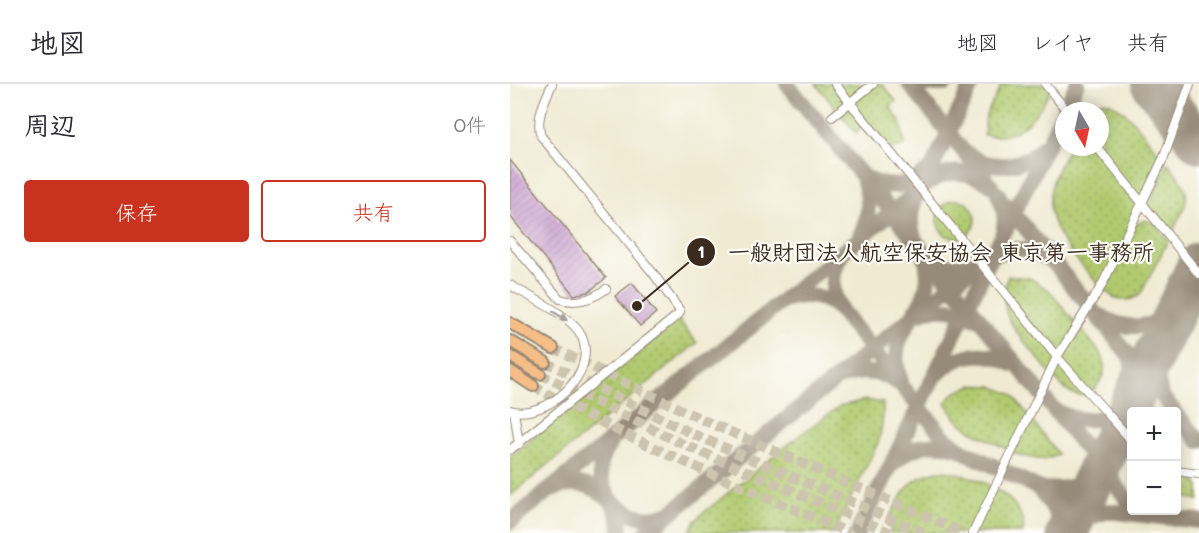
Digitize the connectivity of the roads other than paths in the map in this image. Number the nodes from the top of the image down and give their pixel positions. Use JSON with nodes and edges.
{"nodes":[{"id":1,"x":552,"y":84,"type":"edge"},
{"id":2,"x":835,"y":84,"type":"edge"},
{"id":3,"x":873,"y":84,"type":"edge"},
{"id":4,"x":1045,"y":84,"type":"edge"},
{"id":5,"x":1190,"y":84,"type":"edge"},
{"id":6,"x":1060,"y":102,"type":"edge"},
{"id":7,"x":850,"y":103,"type":"junction"},
{"id":8,"x":832,"y":117,"type":"dead end"},
{"id":9,"x":1103,"y":156,"type":"edge"},
{"id":10,"x":1142,"y":203,"type":"junction"},
{"id":11,"x":510,"y":241,"type":"edge"},
{"id":12,"x":1199,"y":274,"type":"edge"},
{"id":13,"x":510,"y":285,"type":"edge"},
{"id":14,"x":606,"y":289,"type":"dead end"},
{"id":15,"x":510,"y":323,"type":"edge"},
{"id":16,"x":510,"y":341,"type":"edge"},
{"id":17,"x":553,"y":348,"type":"tunnel mouth"},
{"id":18,"x":510,"y":356,"type":"edge"},
{"id":19,"x":1057,"y":357,"type":"junction"},
{"id":20,"x":545,"y":362,"type":"tunnel mouth"},
{"id":21,"x":510,"y":374,"type":"edge"},
{"id":22,"x":540,"y":374,"type":"tunnel mouth"},
{"id":23,"x":534,"y":386,"type":"tunnel mouth"},
{"id":24,"x":512,"y":410,"type":"edge"},
{"id":25,"x":1127,"y":436,"type":"edge"},
{"id":26,"x":519,"y":444,"type":"junction"},
{"id":27,"x":510,"y":450,"type":"edge"},
{"id":28,"x":1181,"y":472,"type":"edge"},
{"id":29,"x":1199,"y":474,"type":"edge"},
{"id":30,"x":973,"y":533,"type":"edge"}],
"edges":[{"from":1,"to":26,"type":"street"},
{"from":2,"to":7,"type":"street"},
{"from":3,"to":7,"type":"street"},
{"from":4,"to":6,"type":"street"},
{"from":5,"to":10,"type":"street"},
{"from":7,"to":8,"type":"street"},
{"from":7,"to":19,"type":"street"},
{"from":9,"to":10,"type":"street"},
{"from":10,"to":12,"type":"street"},
{"from":10,"to":19,"type":"street"},
{"from":11,"to":14,"type":"street"},
{"from":13,"to":24,"type":"street","one_way":true},
{"from":15,"to":17,"type":"highway"},
{"from":16,"to":20,"type":"highway"},
{"from":18,"to":22,"type":"highway"},
{"from":19,"to":25,"type":"street"},
{"from":19,"to":30,"type":"street"},
{"from":21,"to":23,"type":"highway"},
{"from":24,"to":26,"type":"street"},
{"from":26,"to":27,"type":"street"},
{"from":28,"to":29,"type":"street"}]}
